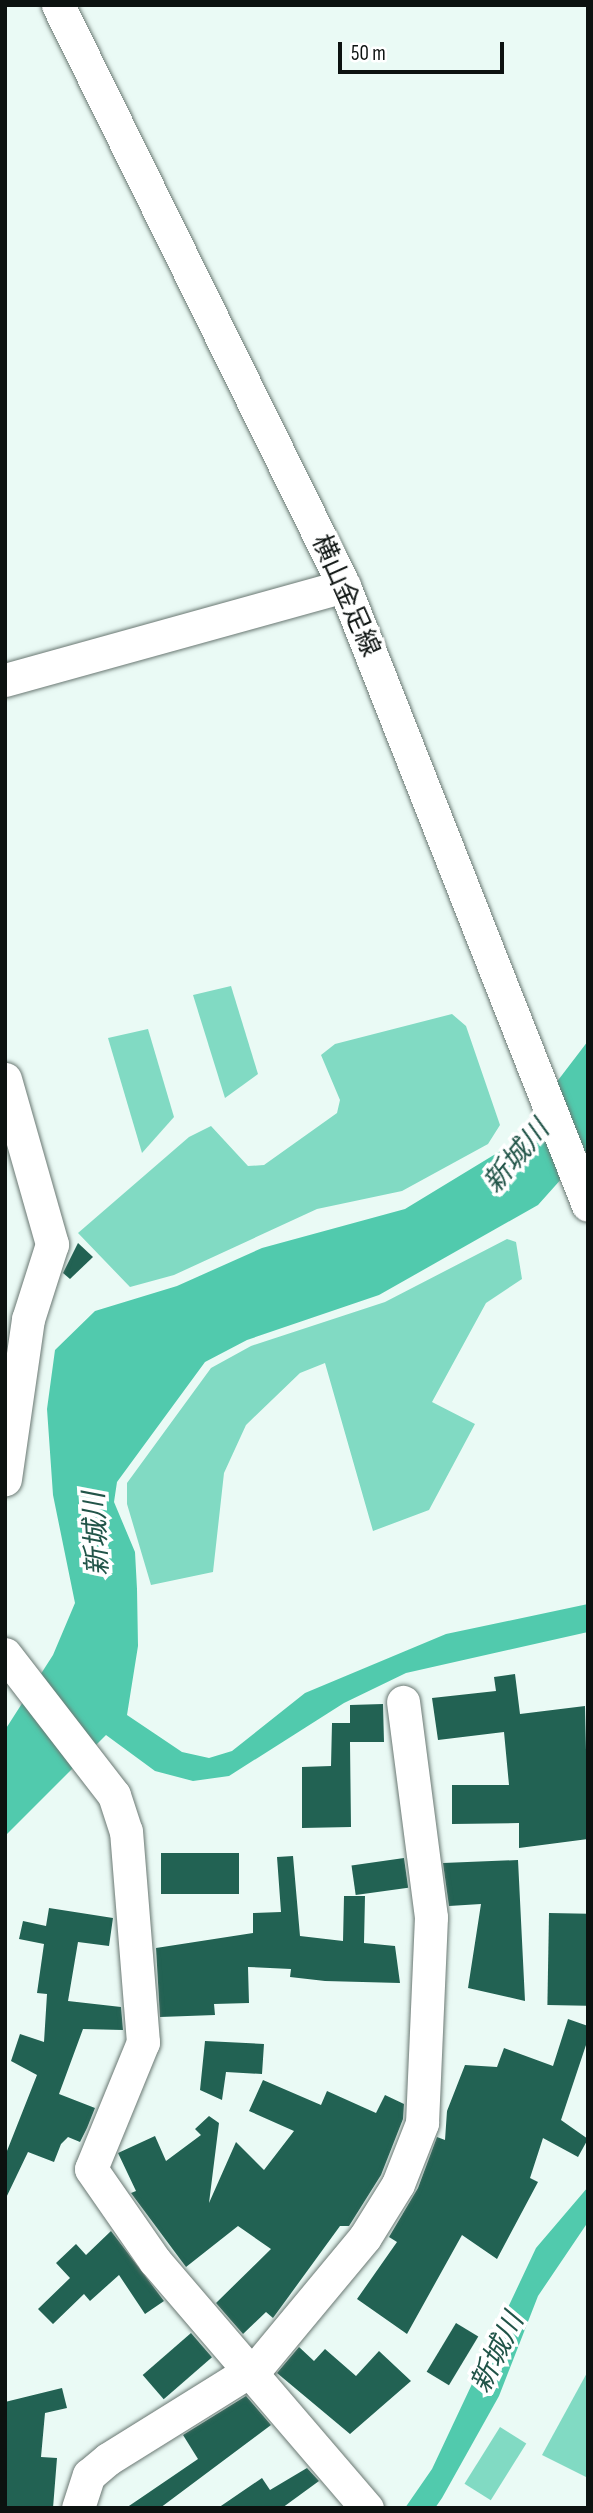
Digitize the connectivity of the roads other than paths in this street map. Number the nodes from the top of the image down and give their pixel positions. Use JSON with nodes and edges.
{"nodes":[{"id":1,"x":58,"y":5,"type":"edge"},
{"id":2,"x":344,"y":586,"type":"junction"},
{"id":3,"x":5,"y":680,"type":"edge"},
{"id":4,"x":5,"y":1079,"type":"edge"},
{"id":5,"x":588,"y":1205,"type":"edge"},
{"id":6,"x":5,"y":1479,"type":"edge"},
{"id":7,"x":5,"y":1654,"type":"edge"},
{"id":8,"x":403,"y":1702,"type":"dead end"},
{"id":9,"x":252,"y":2371,"type":"junction"},
{"id":10,"x":78,"y":2508,"type":"edge"},
{"id":11,"x":367,"y":2508,"type":"edge"}],
"edges":[{"from":1,"to":2,"type":"street","name":"横山金足線"},
{"from":2,"to":3,"type":"street"},
{"from":2,"to":5,"type":"street","name":"横山金足線"},
{"from":4,"to":6,"type":"street"},
{"from":7,"to":9,"type":"street"},
{"from":8,"to":9,"type":"street"},
{"from":9,"to":10,"type":"street"},
{"from":9,"to":11,"type":"street"}]}
